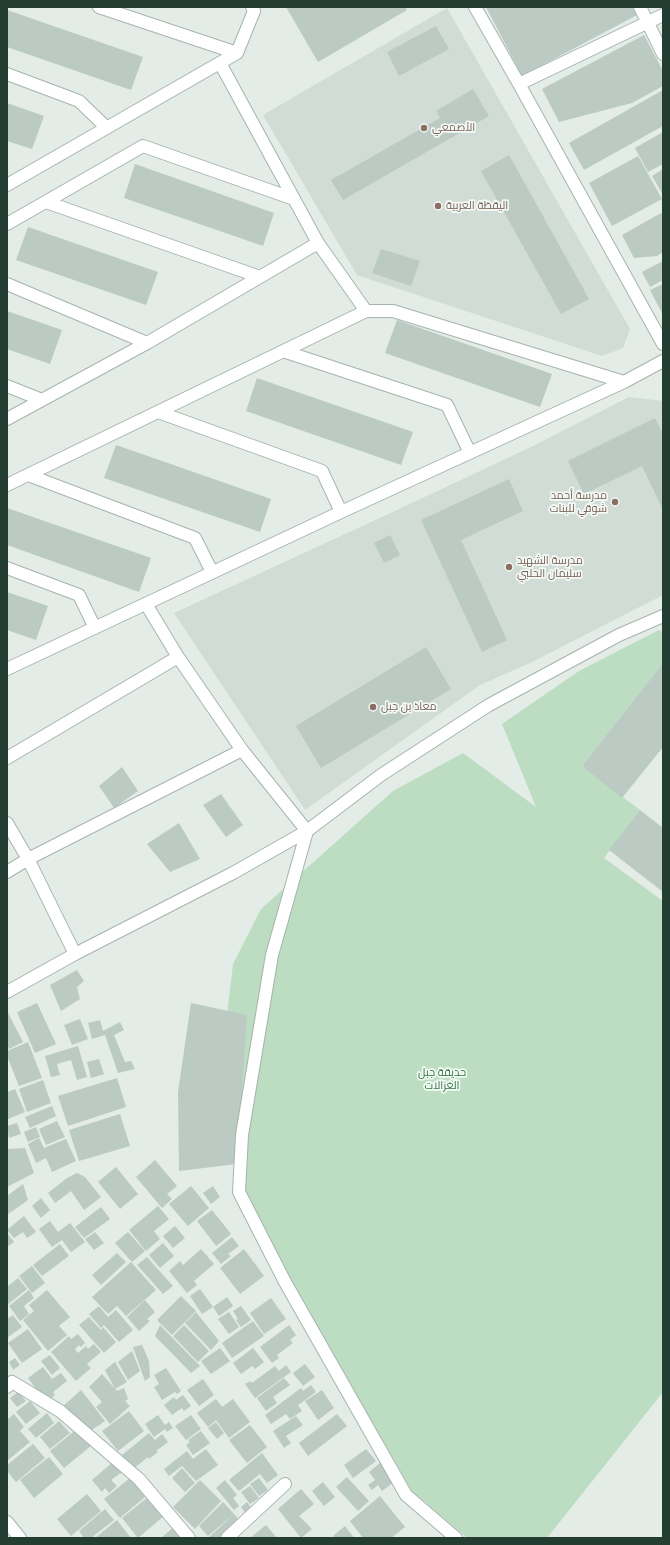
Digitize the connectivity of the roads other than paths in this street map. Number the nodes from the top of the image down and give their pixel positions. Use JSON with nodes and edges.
{"nodes":[{"id":1,"x":99,"y":7,"type":"edge"},
{"id":2,"x":252,"y":7,"type":"edge"},
{"id":3,"x":475,"y":7,"type":"edge"},
{"id":4,"x":640,"y":7,"type":"edge"},
{"id":5,"x":663,"y":15,"type":"edge"},
{"id":6,"x":648,"y":23,"type":"junction"},
{"id":7,"x":237,"y":53,"type":"junction"},
{"id":8,"x":663,"y":54,"type":"edge"},
{"id":9,"x":220,"y":63,"type":"junction"},
{"id":10,"x":7,"y":74,"type":"edge"},
{"id":11,"x":519,"y":84,"type":"junction"},
{"id":12,"x":107,"y":128,"type":"junction"},
{"id":13,"x":7,"y":185,"type":"edge"},
{"id":14,"x":294,"y":200,"type":"junction"},
{"id":15,"x":46,"y":202,"type":"junction"},
{"id":16,"x":7,"y":224,"type":"edge"},
{"id":17,"x":318,"y":243,"type":"junction"},
{"id":18,"x":260,"y":277,"type":"junction"},
{"id":19,"x":7,"y":284,"type":"edge"},
{"id":20,"x":366,"y":311,"type":"junction"},
{"id":21,"x":147,"y":343,"type":"junction"},
{"id":22,"x":663,"y":344,"type":"edge"},
{"id":23,"x":283,"y":352,"type":"junction"},
{"id":24,"x":663,"y":361,"type":"edge"},
{"id":25,"x":624,"y":382,"type":"junction"},
{"id":26,"x":7,"y":386,"type":"edge"},
{"id":27,"x":42,"y":400,"type":"junction"},
{"id":28,"x":158,"y":412,"type":"junction"},
{"id":29,"x":7,"y":419,"type":"edge"},
{"id":30,"x":470,"y":453,"type":"junction"},
{"id":31,"x":28,"y":475,"type":"junction"},
{"id":32,"x":7,"y":485,"type":"edge"},
{"id":33,"x":341,"y":512,"type":"junction"},
{"id":34,"x":7,"y":568,"type":"edge"},
{"id":35,"x":212,"y":572,"type":"junction"},
{"id":36,"x":146,"y":604,"type":"junction"},
{"id":37,"x":663,"y":616,"type":"edge"},
{"id":38,"x":95,"y":628,"type":"junction"},
{"id":39,"x":178,"y":657,"type":"junction"},
{"id":40,"x":7,"y":670,"type":"edge"},
{"id":41,"x":242,"y":750,"type":"junction"},
{"id":42,"x":7,"y":758,"type":"edge"},
{"id":43,"x":7,"y":823,"type":"edge"},
{"id":44,"x":308,"y":831,"type":"junction"},
{"id":45,"x":28,"y":859,"type":"junction"},
{"id":46,"x":7,"y":872,"type":"edge"},
{"id":47,"x":75,"y":954,"type":"junction"},
{"id":48,"x":7,"y":992,"type":"edge"},
{"id":49,"x":7,"y":1387,"type":"edge"},
{"id":50,"x":285,"y":1484,"type":"dead end"},
{"id":51,"x":7,"y":1522,"type":"edge"},
{"id":52,"x":20,"y":1538,"type":"edge"},
{"id":53,"x":189,"y":1538,"type":"edge"},
{"id":54,"x":227,"y":1538,"type":"edge"},
{"id":55,"x":456,"y":1538,"type":"edge"}],
"edges":[{"from":1,"to":7,"type":"street"},
{"from":2,"to":7,"type":"street"},
{"from":3,"to":11,"type":"street"},
{"from":4,"to":6,"type":"street"},
{"from":5,"to":6,"type":"street"},
{"from":6,"to":8,"type":"street"},
{"from":6,"to":11,"type":"street"},
{"from":7,"to":9,"type":"street"},
{"from":9,"to":12,"type":"street"},
{"from":9,"to":14,"type":"street"},
{"from":10,"to":12,"type":"street"},
{"from":11,"to":22,"type":"street"},
{"from":12,"to":13,"type":"street"},
{"from":14,"to":15,"type":"street"},
{"from":14,"to":17,"type":"street"},
{"from":15,"to":16,"type":"street"},
{"from":15,"to":18,"type":"street"},
{"from":17,"to":18,"type":"street"},
{"from":17,"to":20,"type":"street"},
{"from":18,"to":21,"type":"street"},
{"from":19,"to":21,"type":"street"},
{"from":20,"to":23,"type":"street"},
{"from":20,"to":25,"type":"street"},
{"from":21,"to":27,"type":"street"},
{"from":23,"to":28,"type":"street"},
{"from":23,"to":30,"type":"street"},
{"from":24,"to":25,"type":"street"},
{"from":25,"to":30,"type":"street"},
{"from":26,"to":27,"type":"street"},
{"from":27,"to":29,"type":"street"},
{"from":28,"to":31,"type":"street"},
{"from":28,"to":33,"type":"street"},
{"from":30,"to":33,"type":"street"},
{"from":31,"to":32,"type":"street"},
{"from":31,"to":35,"type":"street"},
{"from":33,"to":35,"type":"street"},
{"from":34,"to":38,"type":"street"},
{"from":35,"to":36,"type":"street"},
{"from":36,"to":38,"type":"street"},
{"from":36,"to":39,"type":"street"},
{"from":37,"to":44,"type":"street"},
{"from":38,"to":40,"type":"street"},
{"from":39,"to":41,"type":"street"},
{"from":39,"to":42,"type":"street"},
{"from":41,"to":44,"type":"street"},
{"from":41,"to":45,"type":"street"},
{"from":43,"to":45,"type":"street"},
{"from":44,"to":47,"type":"street"},
{"from":44,"to":55,"type":"street"},
{"from":45,"to":46,"type":"street"},
{"from":45,"to":47,"type":"street"},
{"from":47,"to":48,"type":"street"},
{"from":49,"to":53,"type":"street"},
{"from":50,"to":54,"type":"street"},
{"from":51,"to":52,"type":"street"}]}
